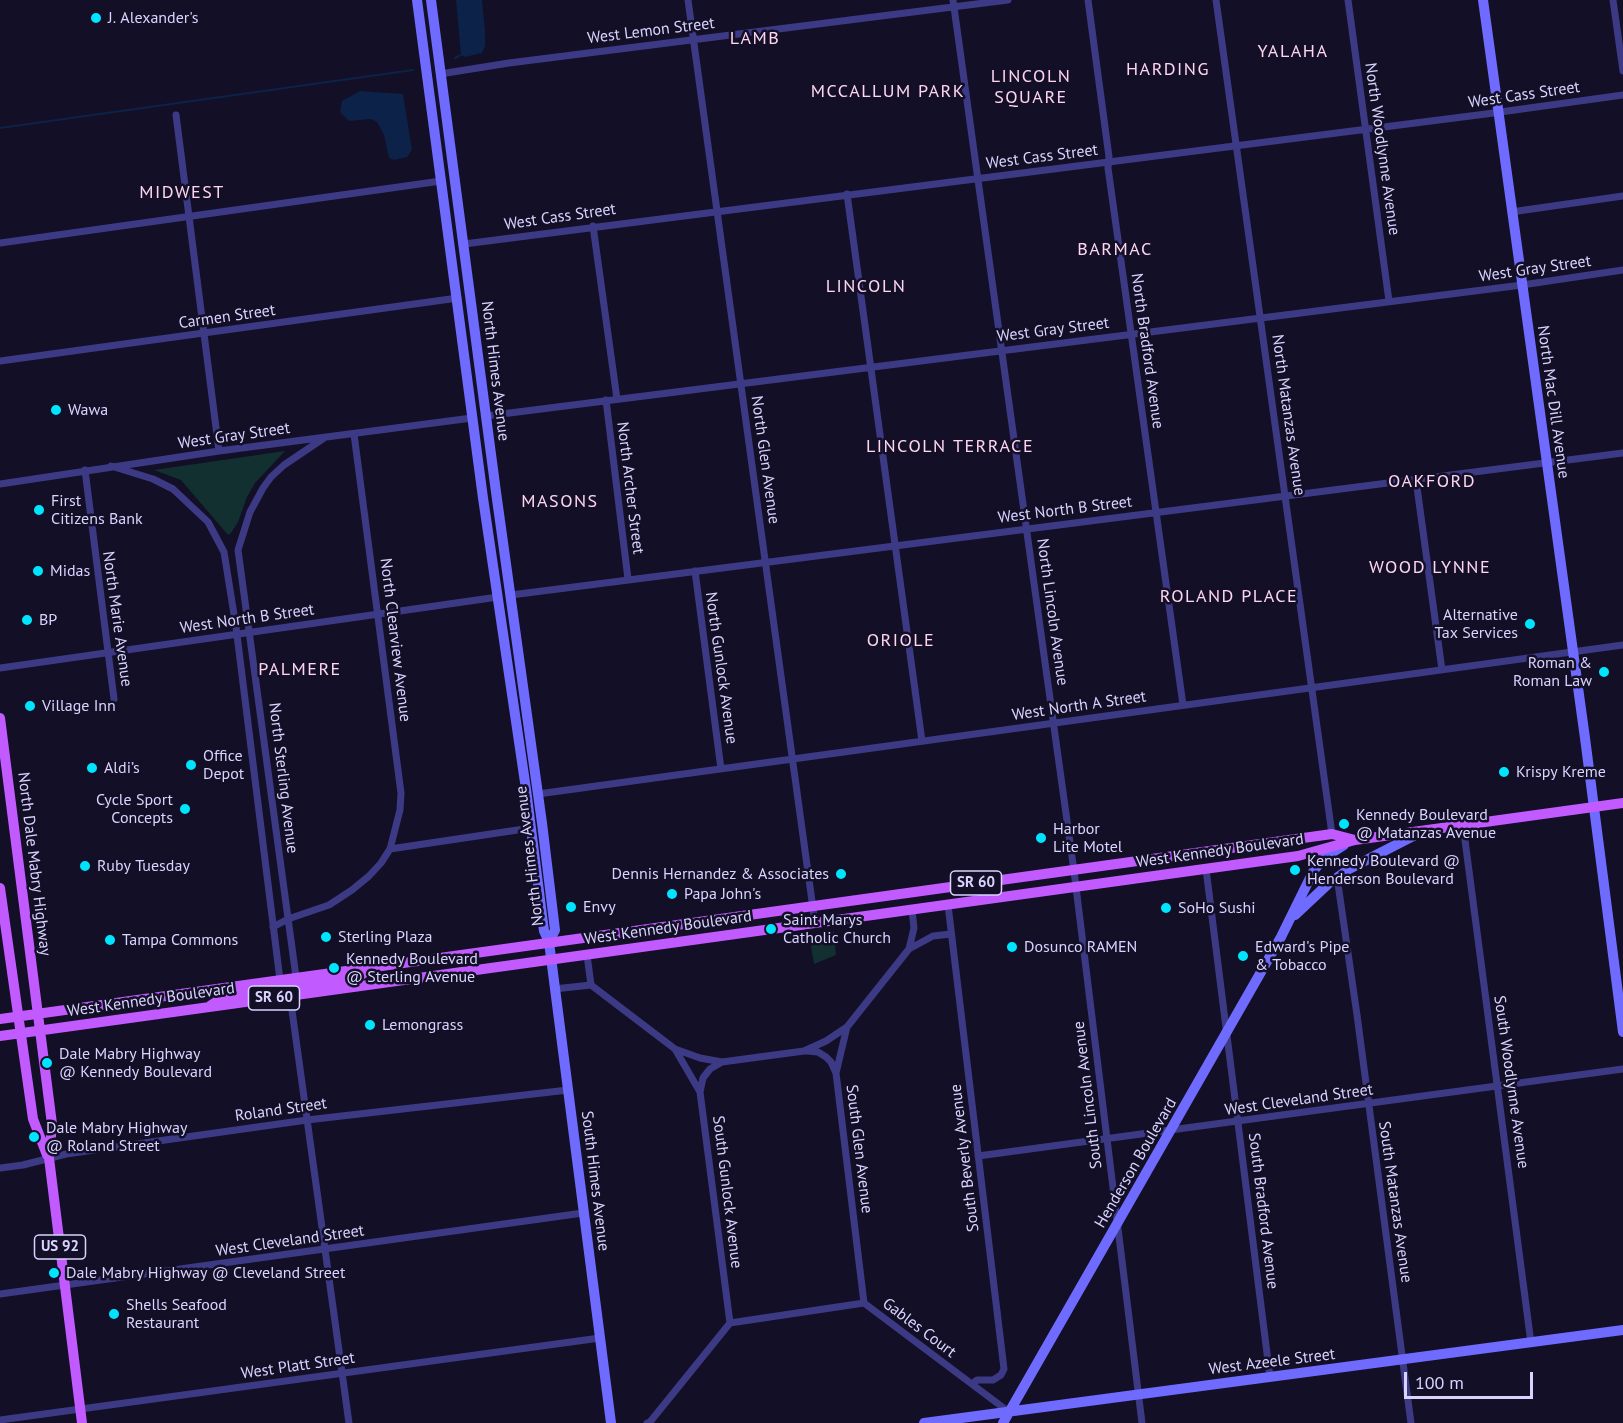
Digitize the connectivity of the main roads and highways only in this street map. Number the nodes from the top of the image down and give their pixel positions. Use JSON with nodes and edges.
{"nodes":[{"id":1,"x":0,"y":718,"type":"edge"},
{"id":2,"x":2,"y":741,"type":"edge"},
{"id":3,"x":1623,"y":803,"type":"edge"},
{"id":4,"x":1355,"y":840,"type":"junction"},
{"id":5,"x":0,"y":890,"type":"edge"},
{"id":6,"x":373,"y":967,"type":"junction"},
{"id":7,"x":296,"y":978,"type":"junction"},
{"id":8,"x":290,"y":996,"type":"junction"},
{"id":9,"x":207,"y":1008,"type":"junction"},
{"id":10,"x":37,"y":1014,"type":"junction"},
{"id":11,"x":19,"y":1017,"type":"junction"},
{"id":12,"x":0,"y":1019,"type":"edge"},
{"id":13,"x":39,"y":1031,"type":"junction"},
{"id":14,"x":22,"y":1034,"type":"junction"},
{"id":15,"x":0,"y":1036,"type":"edge"},
{"id":16,"x":49,"y":1158,"type":"junction"},
{"id":17,"x":82,"y":1423,"type":"edge"}],
"edges":[{"from":1,"to":2,"type":"main road","name":"North Dale Mabry Highway","number":"US 92"},
{"from":2,"to":10,"type":"main road","name":"North Dale Mabry Highway","number":"US 92"},
{"from":3,"to":4,"type":"main road","name":"West Kennedy Boulevard","number":"SR 60"},
{"from":4,"to":6,"type":"main road","name":"West Kennedy Boulevard","number":"SR 60"},
{"from":4,"to":8,"type":"main road","name":"West Kennedy Boulevard","number":"SR 60"},
{"from":5,"to":11,"type":"main road","number":"US 92"},
{"from":6,"to":7,"type":"main road","name":"West Kennedy Boulevard","number":"SR 60"},
{"from":6,"to":8,"type":"main road"},
{"from":7,"to":9,"type":"main road"},
{"from":7,"to":10,"type":"main road","name":"West Kennedy Boulevard","number":"SR 60"},
{"from":8,"to":9,"type":"main road","name":"West Kennedy Boulevard","number":"SR 60"},
{"from":9,"to":13,"type":"main road","name":"West Kennedy Boulevard","number":"SR 60"},
{"from":10,"to":11,"type":"main road","name":"West Kennedy Boulevard","number":"SR 60"},
{"from":10,"to":13,"type":"main road","number":"US 92"},
{"from":11,"to":12,"type":"main road","name":"West Kennedy Boulevard","number":"SR 60"},
{"from":11,"to":14,"type":"main road","number":"US 92"},
{"from":13,"to":14,"type":"main road","name":"West Kennedy Boulevard","number":"SR 60"},
{"from":13,"to":16,"type":"main road","number":"US 92"},
{"from":14,"to":15,"type":"main road","name":"West Kennedy Boulevard","number":"SR 60"},
{"from":14,"to":16,"type":"main road","number":"US 92"},
{"from":16,"to":17,"type":"main road","number":"US 92"}]}
